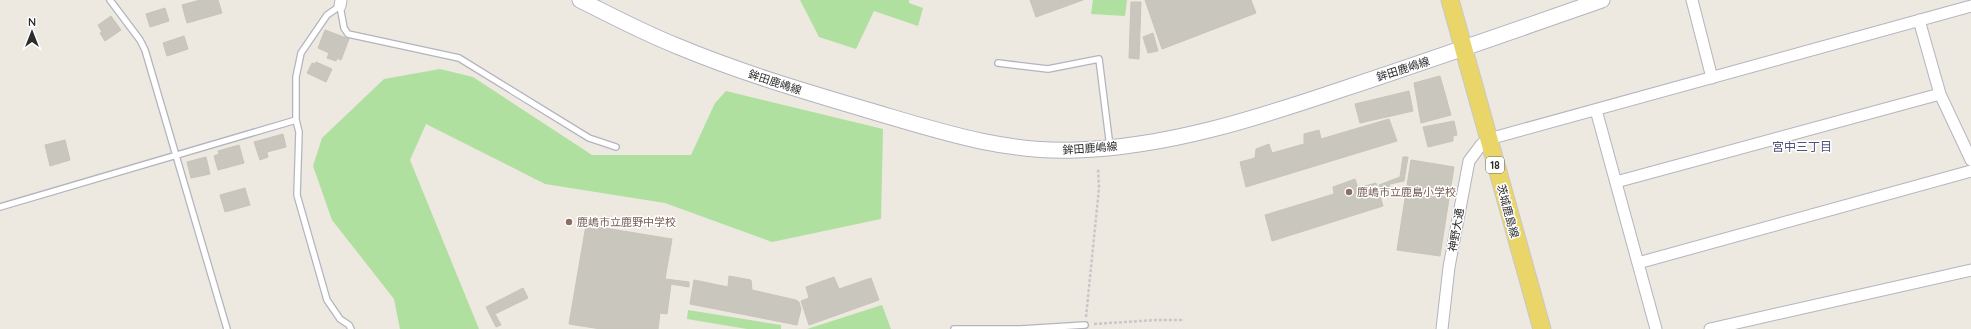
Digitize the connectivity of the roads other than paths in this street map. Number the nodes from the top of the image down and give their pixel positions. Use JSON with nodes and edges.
{"nodes":[{"id":1,"x":110,"y":0,"type":"edge"},
{"id":2,"x":580,"y":0,"type":"edge"},
{"id":3,"x":1450,"y":0,"type":"edge"},
{"id":4,"x":1602,"y":0,"type":"edge"},
{"id":5,"x":1692,"y":0,"type":"edge"},
{"id":6,"x":341,"y":3,"type":"edge"},
{"id":7,"x":1576,"y":4,"type":"edge"},
{"id":8,"x":1971,"y":6,"type":"edge"},
{"id":9,"x":1919,"y":20,"type":"junction"},
{"id":10,"x":1464,"y":49,"type":"junction"},
{"id":11,"x":998,"y":63,"type":"dead end"},
{"id":12,"x":1712,"y":78,"type":"junction"},
{"id":13,"x":1940,"y":94,"type":"junction"},
{"id":14,"x":1596,"y":110,"type":"junction"},
{"id":15,"x":296,"y":120,"type":"junction"},
{"id":16,"x":1489,"y":139,"type":"junction"},
{"id":17,"x":616,"y":147,"type":"dead end"},
{"id":18,"x":1110,"y":148,"type":"junction"},
{"id":19,"x":176,"y":156,"type":"junction"},
{"id":20,"x":1971,"y":160,"type":"edge"},
{"id":21,"x":1971,"y":171,"type":"edge"},
{"id":22,"x":1616,"y":182,"type":"junction"},
{"id":23,"x":0,"y":207,"type":"edge"},
{"id":24,"x":1638,"y":263,"type":"junction"},
{"id":25,"x":1971,"y":270,"type":"edge"},
{"id":26,"x":1085,"y":325,"type":"road end"},
{"id":27,"x":226,"y":329,"type":"edge"},
{"id":28,"x":351,"y":329,"type":"edge"},
{"id":29,"x":954,"y":329,"type":"edge"},
{"id":30,"x":1442,"y":329,"type":"edge"},
{"id":31,"x":1542,"y":329,"type":"edge"},
{"id":32,"x":1656,"y":329,"type":"edge"},
{"id":33,"x":1710,"y":329,"type":"edge"}],
"edges":[{"from":1,"to":19,"type":"lane"},
{"from":2,"to":18,"type":"main road","name":"鉾田鹿嶋線"},
{"from":3,"to":10,"type":"main road","name":"茨城鹿島線","number":"18"},
{"from":4,"to":7,"type":"main road","name":"鉾田鹿嶋線"},
{"from":5,"to":12,"type":"street"},
{"from":6,"to":15,"type":"lane"},
{"from":6,"to":17,"type":"lane"},
{"from":7,"to":10,"type":"main road","name":"鉾田鹿嶋線"},
{"from":8,"to":9,"type":"street"},
{"from":9,"to":12,"type":"street"},
{"from":9,"to":13,"type":"street"},
{"from":10,"to":16,"type":"main road","name":"茨城鹿島線","number":"18"},
{"from":10,"to":18,"type":"main road","name":"鉾田鹿嶋線"},
{"from":11,"to":18,"type":"lane"},
{"from":12,"to":14,"type":"street"},
{"from":13,"to":20,"type":"street"},
{"from":13,"to":22,"type":"street"},
{"from":14,"to":16,"type":"street"},
{"from":14,"to":22,"type":"street"},
{"from":15,"to":19,"type":"lane"},
{"from":15,"to":28,"type":"lane"},
{"from":16,"to":30,"type":"street","name":"神野大通"},
{"from":16,"to":31,"type":"main road","name":"茨城鹿島線","number":"18"},
{"from":19,"to":23,"type":"lane"},
{"from":19,"to":27,"type":"lane"},
{"from":21,"to":24,"type":"street"},
{"from":22,"to":24,"type":"street"},
{"from":24,"to":32,"type":"street"},
{"from":25,"to":33,"type":"street"},
{"from":26,"to":29,"type":"lane"}]}
